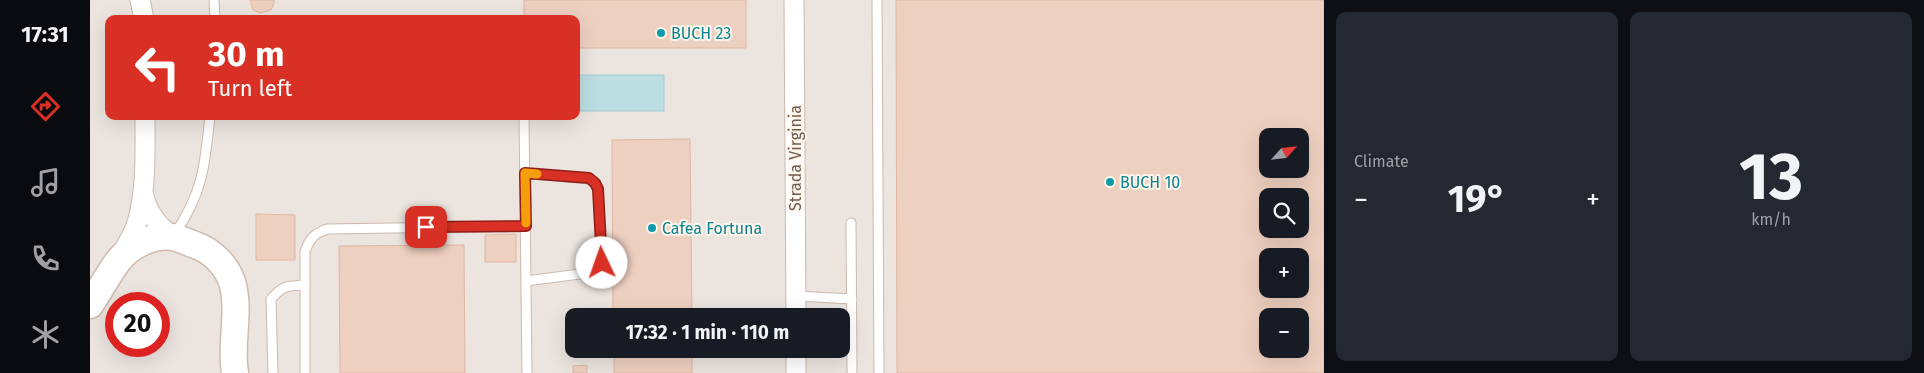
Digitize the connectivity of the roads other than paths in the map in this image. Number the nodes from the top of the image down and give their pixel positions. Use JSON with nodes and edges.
{"nodes":[{"id":1,"x":140,"y":0,"type":"edge"},
{"id":2,"x":214,"y":0,"type":"edge"},
{"id":3,"x":794,"y":0,"type":"edge"},
{"id":4,"x":877,"y":0,"type":"edge"},
{"id":5,"x":143,"y":15,"type":"edge"},
{"id":6,"x":214,"y":15,"type":"edge"},
{"id":7,"x":145,"y":120,"type":"edge"},
{"id":8,"x":210,"y":120,"type":"edge"},
{"id":9,"x":524,"y":120,"type":"edge"},
{"id":10,"x":525,"y":173,"type":"junction"},
{"id":11,"x":142,"y":191,"type":"junction"},
{"id":12,"x":851,"y":223,"type":"dead end"},
{"id":13,"x":526,"y":226,"type":"junction"},
{"id":14,"x":172,"y":237,"type":"junction"},
{"id":15,"x":120,"y":260,"type":"junction"},
{"id":16,"x":526,"y":281,"type":"junction"},
{"id":17,"x":305,"y":285,"type":"junction"},
{"id":18,"x":97,"y":295,"type":"edge"},
{"id":19,"x":796,"y":296,"type":"junction"},
{"id":20,"x":852,"y":299,"type":"junction"},
{"id":21,"x":796,"y":308,"type":"edge"},
{"id":22,"x":796,"y":358,"type":"edge"},
{"id":23,"x":852,"y":371,"type":"dead end"},
{"id":24,"x":235,"y":373,"type":"edge"},
{"id":25,"x":273,"y":373,"type":"edge"},
{"id":26,"x":305,"y":373,"type":"edge"},
{"id":27,"x":527,"y":373,"type":"edge"},
{"id":28,"x":796,"y":373,"type":"edge"},
{"id":29,"x":879,"y":373,"type":"edge"}],
"edges":[{"from":1,"to":5,"type":"street"},
{"from":2,"to":6,"type":"lane"},
{"from":3,"to":19,"type":"street","name":"Strada Virginia"},
{"from":4,"to":29,"type":"lane"},
{"from":7,"to":11,"type":"street"},
{"from":8,"to":14,"type":"lane"},
{"from":9,"to":10,"type":"lane"},
{"from":10,"to":13,"type":"lane"},
{"from":10,"to":16,"type":"lane"},
{"from":11,"to":14,"type":"street"},
{"from":11,"to":15,"type":"street"},
{"from":12,"to":20,"type":"lane"},
{"from":13,"to":16,"type":"lane"},
{"from":13,"to":17,"type":"lane"},
{"from":14,"to":15,"type":"main road"},
{"from":14,"to":24,"type":"main road"},
{"from":15,"to":18,"type":"main road"},
{"from":16,"to":27,"type":"lane"},
{"from":17,"to":25,"type":"lane"},
{"from":17,"to":26,"type":"lane"},
{"from":19,"to":20,"type":"lane"},
{"from":19,"to":21,"type":"street","name":"Strada Virginia"},
{"from":20,"to":23,"type":"lane"},
{"from":22,"to":28,"type":"street"}]}
